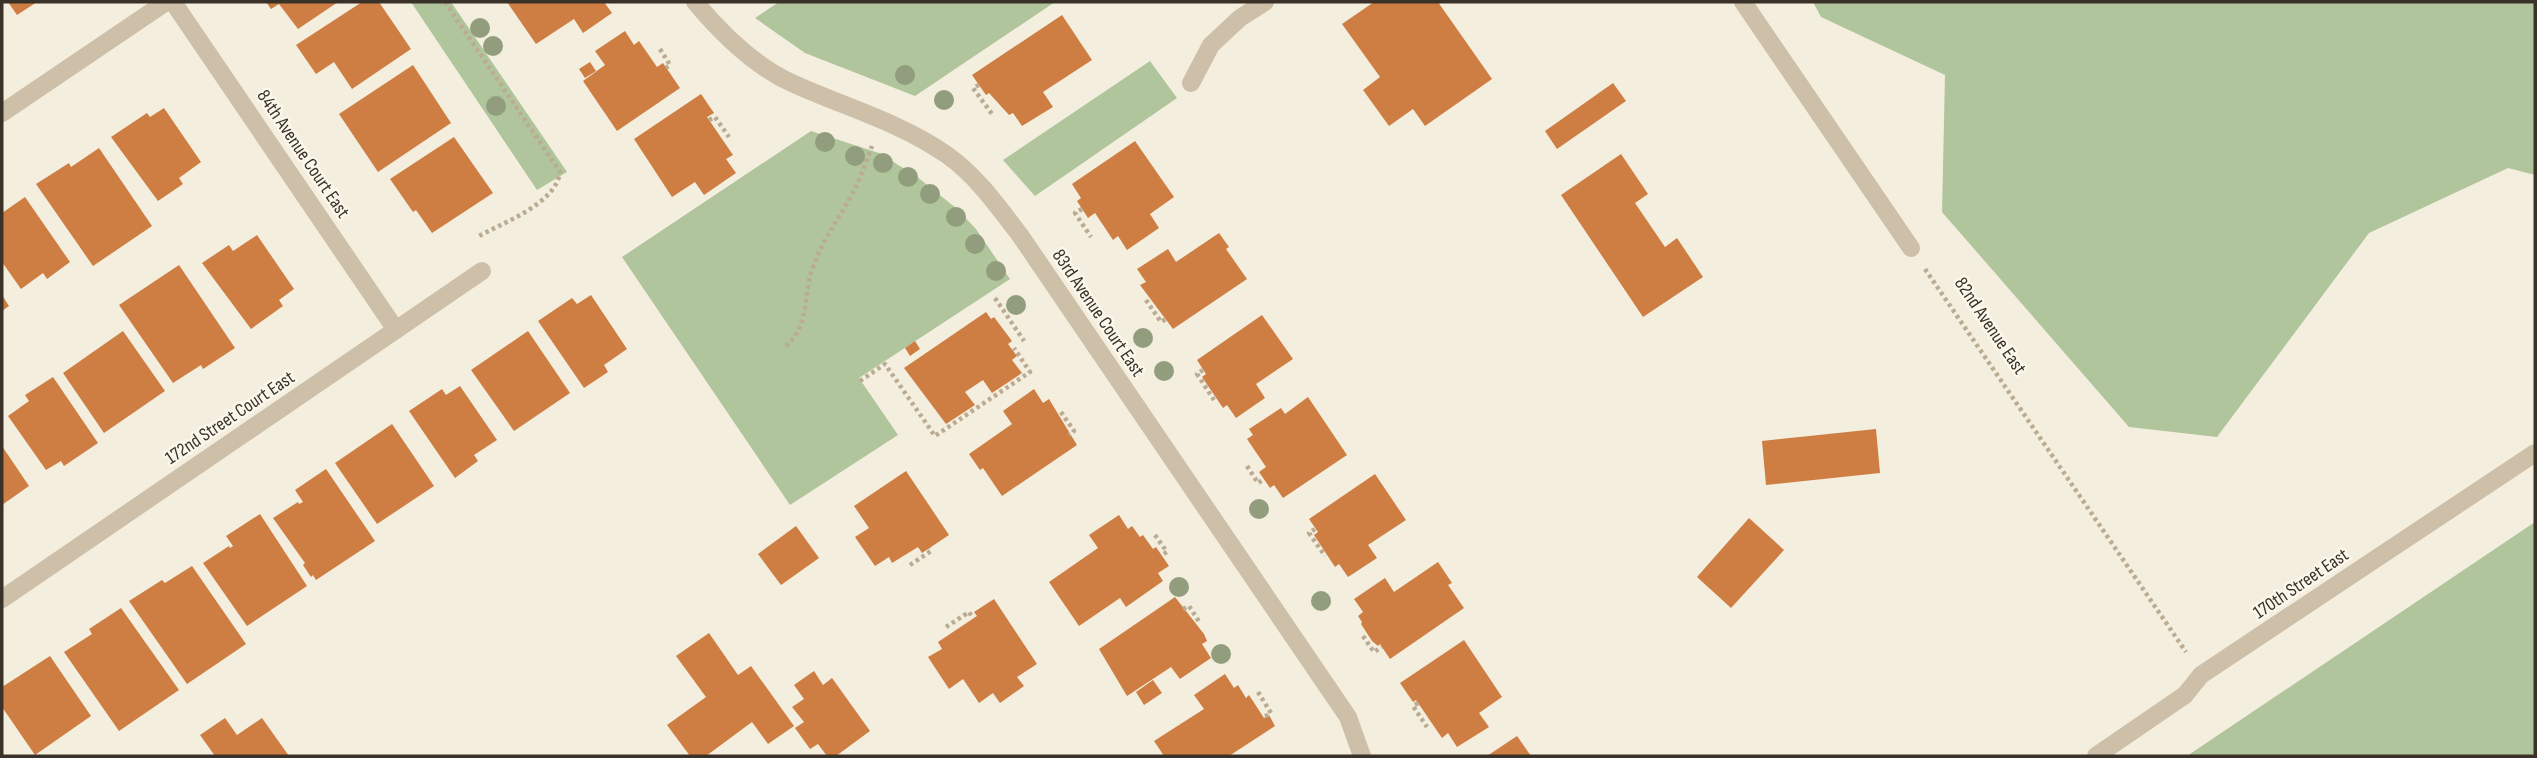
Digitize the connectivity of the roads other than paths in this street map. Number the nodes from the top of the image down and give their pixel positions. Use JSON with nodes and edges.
{"nodes":[{"id":1,"x":166,"y":2,"type":"edge"},
{"id":2,"x":173,"y":2,"type":"edge"},
{"id":3,"x":695,"y":2,"type":"edge"},
{"id":4,"x":1265,"y":2,"type":"edge"},
{"id":5,"x":1743,"y":2,"type":"edge"},
{"id":6,"x":1191,"y":83,"type":"dead end"},
{"id":7,"x":2,"y":113,"type":"edge"},
{"id":8,"x":1911,"y":248,"type":"road end"},
{"id":9,"x":482,"y":271,"type":"dead end"},
{"id":10,"x":396,"y":330,"type":"junction"},
{"id":11,"x":2535,"y":453,"type":"edge"},
{"id":12,"x":2,"y":599,"type":"edge"},
{"id":13,"x":1362,"y":756,"type":"edge"},
{"id":14,"x":2096,"y":756,"type":"edge"}],
"edges":[{"from":1,"to":7,"type":"street"},
{"from":2,"to":10,"type":"street","name":"84th Avenue Court East"},
{"from":3,"to":13,"type":"street","name":"83rd Avenue Court East"},
{"from":4,"to":6,"type":"street"},
{"from":5,"to":8,"type":"street"},
{"from":9,"to":10,"type":"street","name":"172nd Street Court East"},
{"from":10,"to":12,"type":"street","name":"172nd Street Court East"},
{"from":11,"to":14,"type":"street","name":"170th Street East"}]}
